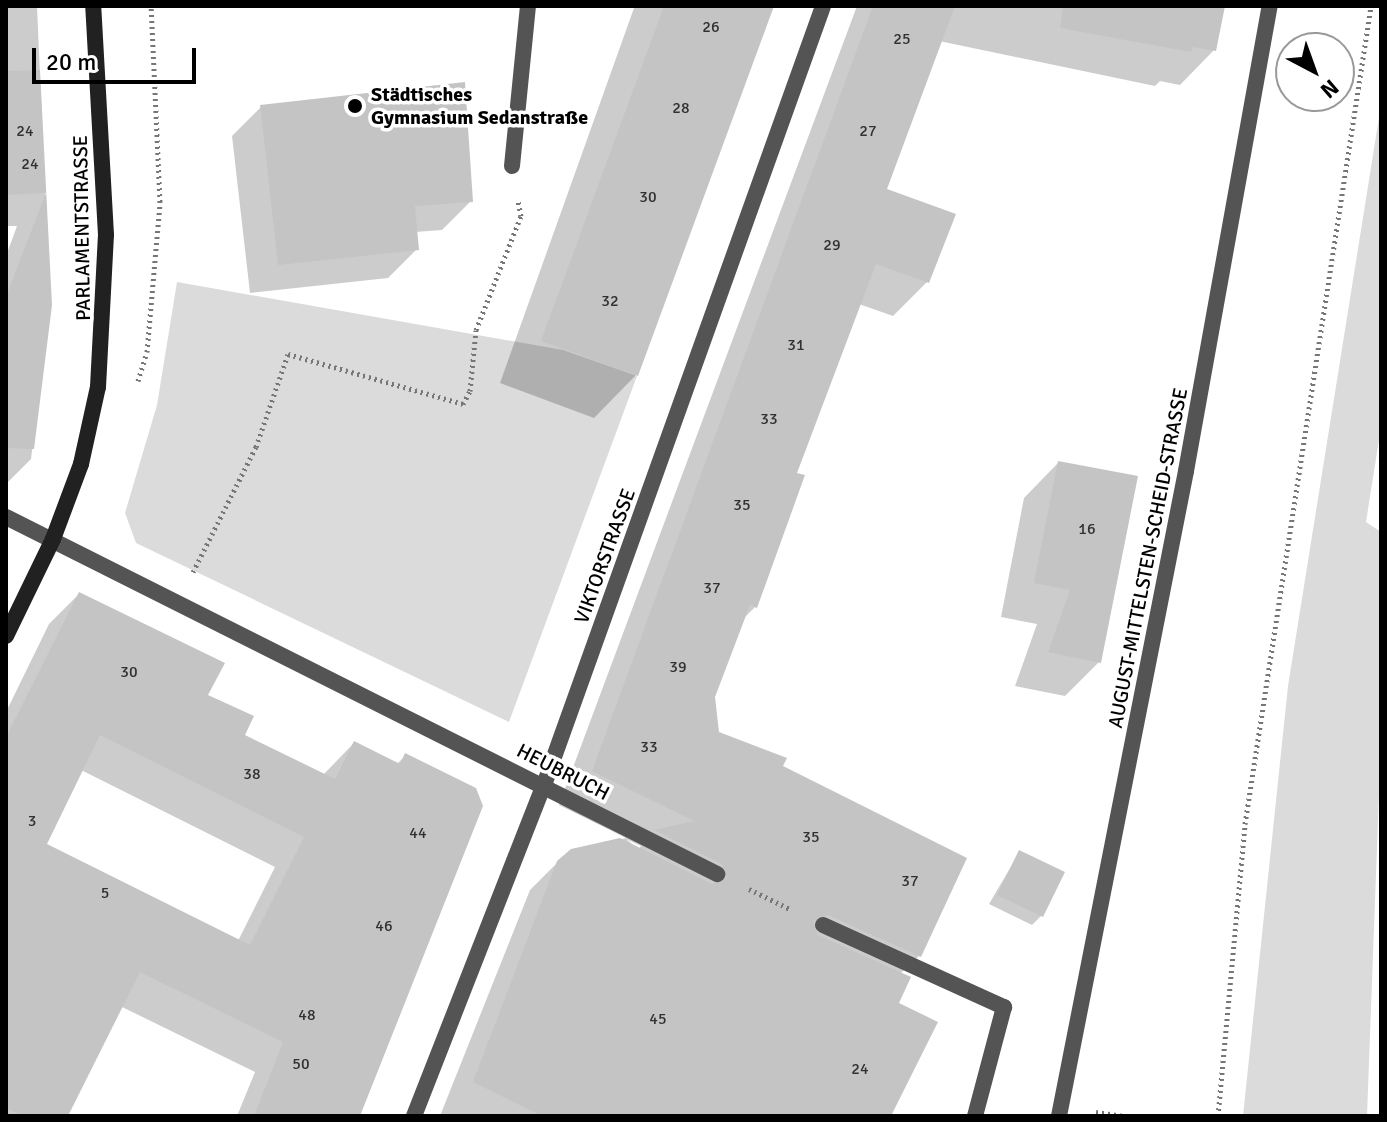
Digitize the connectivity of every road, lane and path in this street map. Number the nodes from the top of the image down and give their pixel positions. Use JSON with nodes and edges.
{"nodes":[{"id":1,"x":93,"y":6,"type":"edge"},
{"id":2,"x":528,"y":6,"type":"edge"},
{"id":3,"x":823,"y":6,"type":"edge"},
{"id":4,"x":1270,"y":6,"type":"edge"},
{"id":5,"x":1371,"y":6,"type":"edge"},
{"id":6,"x":512,"y":166,"type":"joint"},
{"id":7,"x":6,"y":517,"type":"edge"},
{"id":8,"x":53,"y":539,"type":"junction"},
{"id":9,"x":179,"y":602,"type":"junction"},
{"id":10,"x":6,"y":636,"type":"edge"},
{"id":11,"x":544,"y":785,"type":"junction"},
{"id":12,"x":717,"y":874,"type":"joint"},
{"id":13,"x":823,"y":925,"type":"joint"},
{"id":14,"x":414,"y":1116,"type":"edge"},
{"id":15,"x":975,"y":1116,"type":"edge"},
{"id":16,"x":1059,"y":1116,"type":"edge"},
{"id":17,"x":1218,"y":1116,"type":"edge"}],
"edges":[{"from":1,"to":8,"type":"main road","name":"PARLAMENTSTRASSE"},
{"from":2,"to":6,"type":"street"},
{"from":3,"to":11,"type":"street","name":"VIKTORSTRASSE"},
{"from":4,"to":16,"type":"street","name":"AUGUST-MITTELSTEN-SCHEID-STRASSE"},
{"from":5,"to":17,"type":"path"},
{"from":6,"to":9,"type":"path"},
{"from":7,"to":8,"type":"street","name":"HEUBRUCH"},
{"from":8,"to":9,"type":"street","name":"HEUBRUCH"},
{"from":8,"to":10,"type":"main road","name":"PARLAMENTSTRASSE"},
{"from":9,"to":11,"type":"street","name":"HEUBRUCH"},
{"from":11,"to":12,"type":"street","name":"HEUBRUCH"},
{"from":11,"to":14,"type":"street","name":"VIKTORSTRASSE"},
{"from":12,"to":13,"type":"path"},
{"from":13,"to":15,"type":"street"}]}
